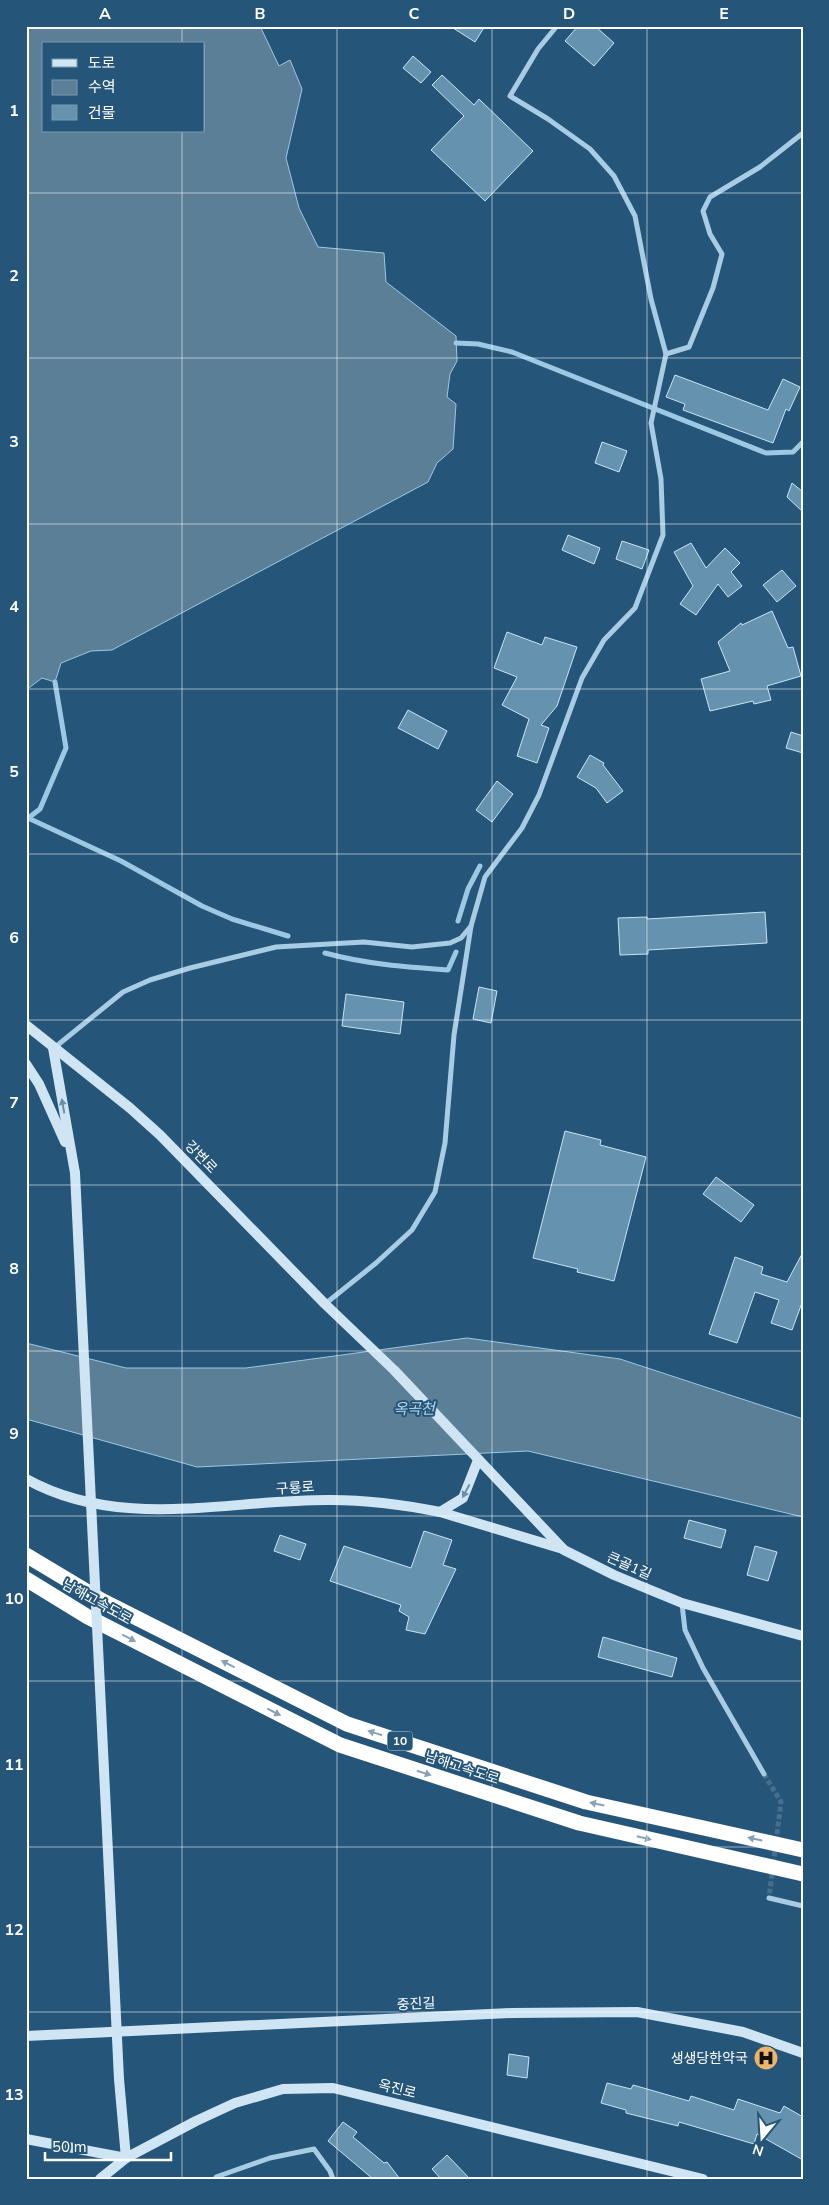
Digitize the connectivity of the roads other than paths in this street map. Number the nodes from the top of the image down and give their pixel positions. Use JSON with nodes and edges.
{"nodes":[{"id":1,"x":557,"y":26,"type":"edge"},
{"id":2,"x":803,"y":133,"type":"edge"},
{"id":3,"x":666,"y":354,"type":"junction"},
{"id":4,"x":471,"y":926,"type":"junction"},
{"id":5,"x":26,"y":1025,"type":"edge"},
{"id":6,"x":53,"y":1048,"type":"junction"},
{"id":7,"x":26,"y":1064,"type":"edge"},
{"id":8,"x":71,"y":1154,"type":"junction"},
{"id":9,"x":325,"y":1304,"type":"junction"},
{"id":10,"x":478,"y":1460,"type":"junction"},
{"id":11,"x":26,"y":1479,"type":"edge"},
{"id":12,"x":440,"y":1512,"type":"junction"},
{"id":13,"x":564,"y":1550,"type":"junction"},
{"id":14,"x":26,"y":1555,"type":"edge"},
{"id":15,"x":26,"y":1580,"type":"edge"},
{"id":16,"x":26,"y":1589,"type":"edge"},
{"id":17,"x":682,"y":1603,"type":"junction"},
{"id":18,"x":88,"y":1617,"type":"junction"},
{"id":19,"x":803,"y":1636,"type":"edge"},
{"id":20,"x":764,"y":1774,"type":"tunnel mouth"},
{"id":21,"x":803,"y":1850,"type":"edge"},
{"id":22,"x":803,"y":1874,"type":"edge"},
{"id":23,"x":769,"y":1898,"type":"dead end"},
{"id":24,"x":803,"y":1906,"type":"edge"},
{"id":25,"x":26,"y":2036,"type":"edge"},
{"id":26,"x":803,"y":2052,"type":"edge"},
{"id":27,"x":26,"y":2138,"type":"edge"},
{"id":28,"x":126,"y":2158,"type":"junction"},
{"id":29,"x":690,"y":2177,"type":"edge"},
{"id":30,"x":100,"y":2179,"type":"edge"},
{"id":31,"x":216,"y":2179,"type":"edge"},
{"id":32,"x":333,"y":2179,"type":"edge"},
{"id":33,"x":703,"y":2179,"type":"edge"}],
"edges":[{"from":1,"to":3,"type":"street"},
{"from":2,"to":3,"type":"street"},
{"from":3,"to":4,"type":"street"},
{"from":4,"to":6,"type":"street"},
{"from":4,"to":9,"type":"street"},
{"from":5,"to":6,"type":"street","name":"강변로"},
{"from":8,"to":6,"type":"street","one_way":true},
{"from":6,"to":9,"type":"street","name":"강변로"},
{"from":7,"to":8,"type":"street"},
{"from":8,"to":28,"type":"street","bridge":true},
{"from":9,"to":10,"type":"street","name":"강변로"},
{"from":10,"to":12,"type":"street","one_way":true},
{"from":10,"to":13,"type":"street","name":"큰골1길"},
{"from":11,"to":12,"type":"street","name":"구룡로"},
{"from":12,"to":13,"type":"street","name":"구룡로"},
{"from":13,"to":17,"type":"street","name":"큰골1길"},
{"from":21,"to":14,"type":"highway","name":"남해고속도로","number":"10","one_way":true},
{"from":15,"to":18,"type":"highway","name":"남해고속도로","number":"10"},
{"from":16,"to":18,"type":"highway"},
{"from":17,"to":19,"type":"street","name":"큰골1길"},
{"from":17,"to":20,"type":"street"},
{"from":18,"to":22,"type":"highway","name":"남해고속도로","number":"10","one_way":true},
{"from":23,"to":24,"type":"street"},
{"from":25,"to":26,"type":"street","name":"중진길"},
{"from":27,"to":28,"type":"street"},
{"from":28,"to":29,"type":"street","name":"옥진로"},
{"from":28,"to":30,"type":"street","name":"옥진로"},
{"from":29,"to":33,"type":"street","name":"옥진로"},
{"from":31,"to":32,"type":"street"}]}
